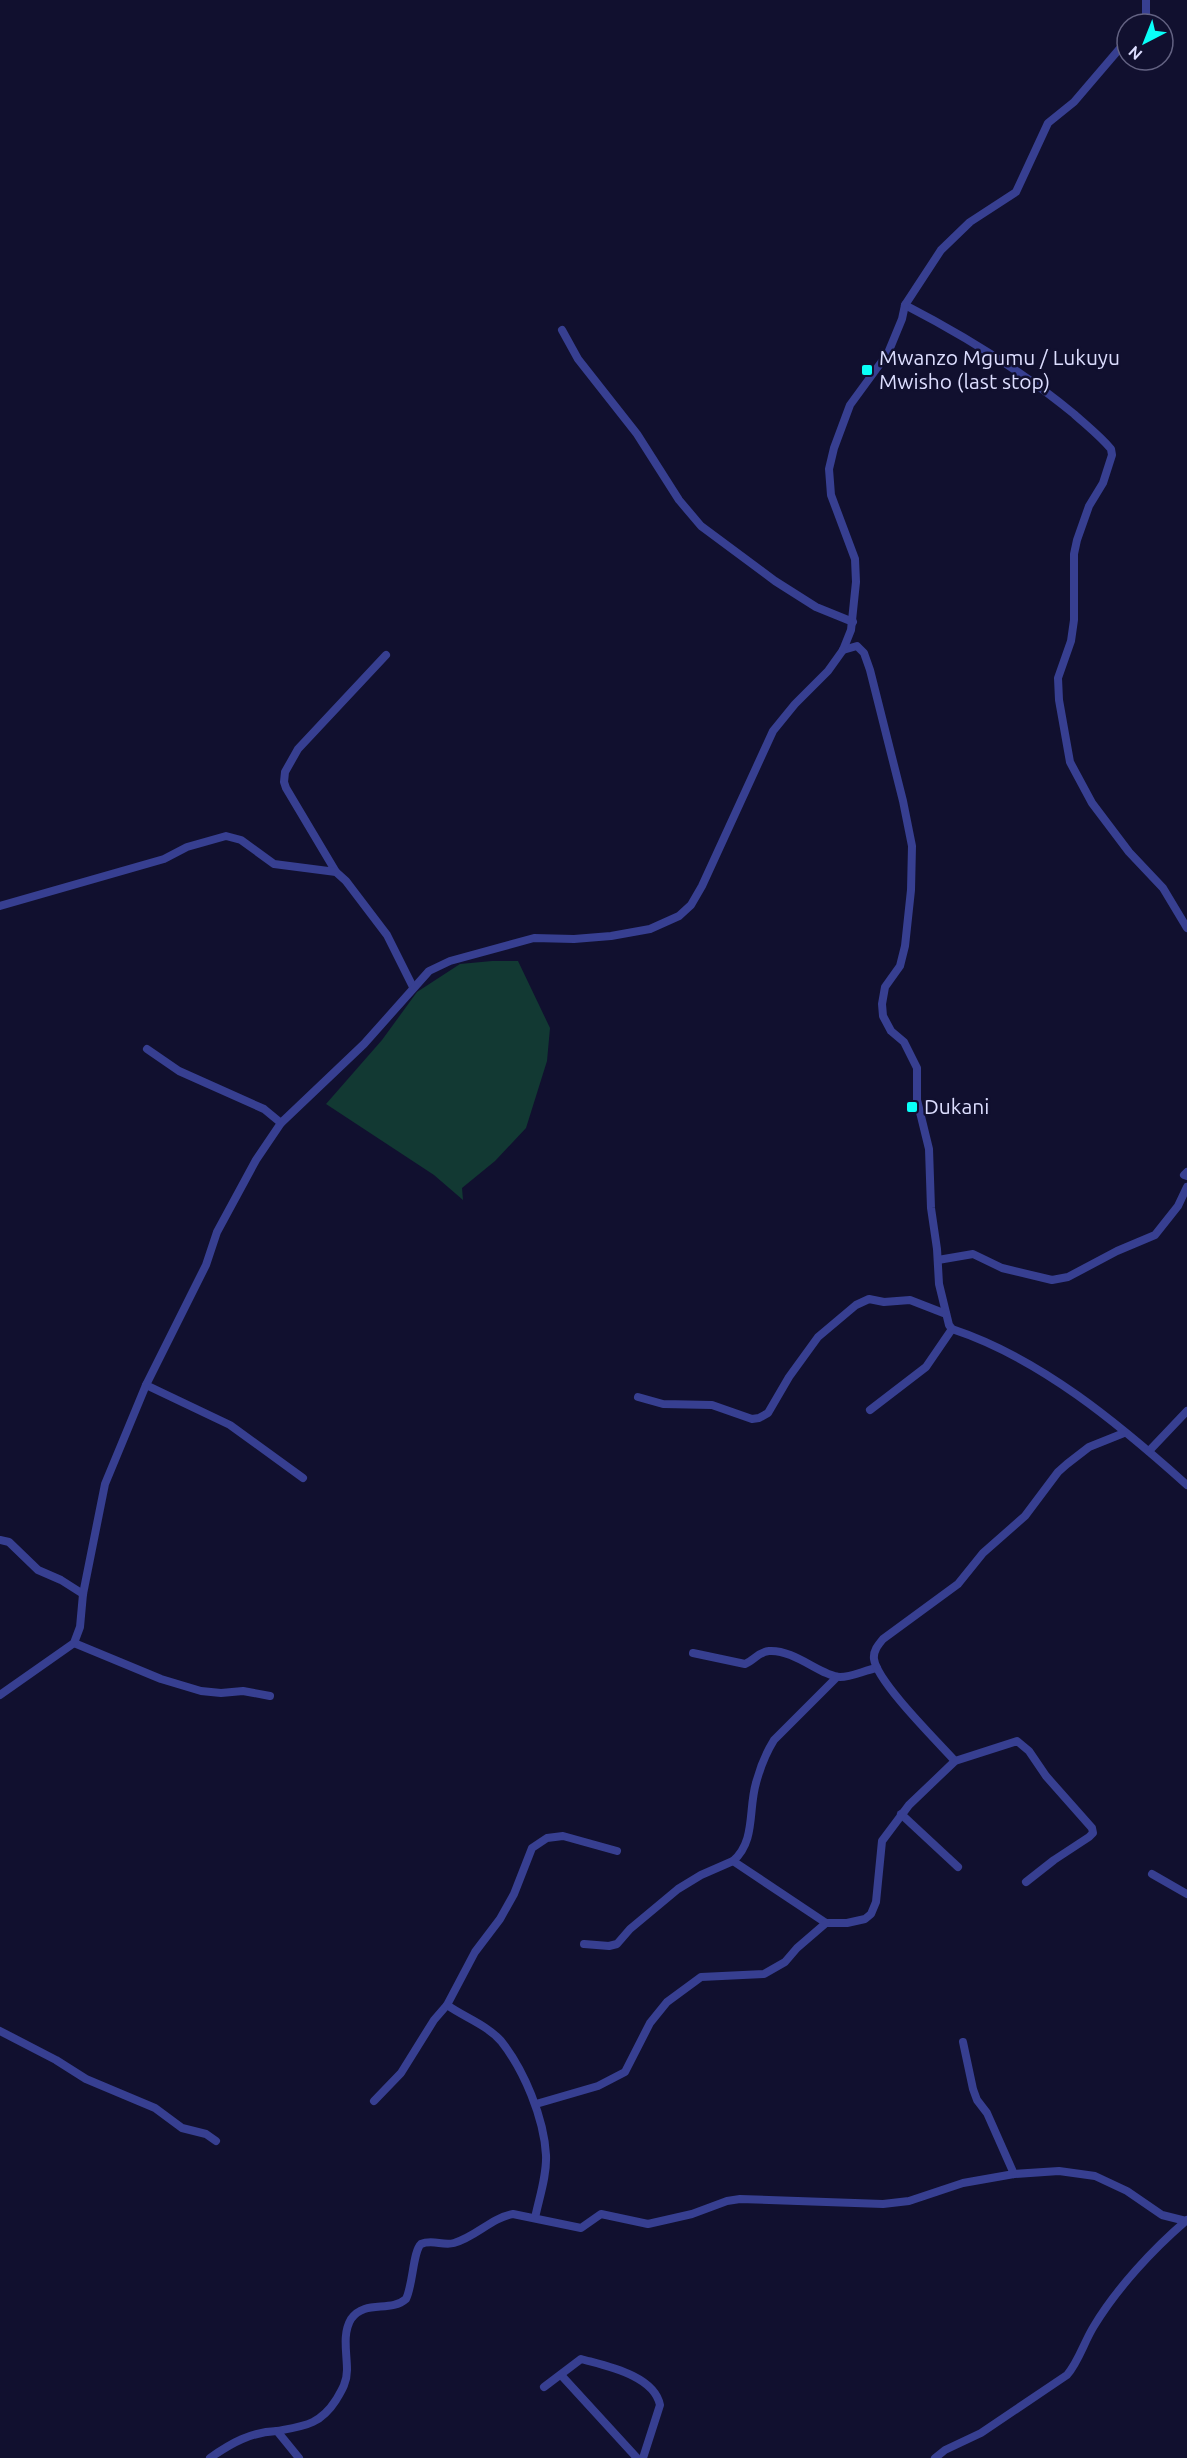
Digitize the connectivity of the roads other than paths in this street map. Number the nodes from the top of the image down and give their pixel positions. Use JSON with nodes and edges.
{"nodes":[{"id":1,"x":1115,"y":54,"type":"edge"},
{"id":2,"x":905,"y":305,"type":"junction"},
{"id":3,"x":562,"y":330,"type":"dead end"},
{"id":4,"x":853,"y":622,"type":"junction"},
{"id":5,"x":843,"y":650,"type":"junction"},
{"id":6,"x":386,"y":655,"type":"dead end"},
{"id":7,"x":336,"y":872,"type":"junction"},
{"id":8,"x":0,"y":906,"type":"edge"},
{"id":9,"x":1187,"y":928,"type":"edge"},
{"id":10,"x":413,"y":987,"type":"junction"},
{"id":11,"x":147,"y":1049,"type":"dead end"},
{"id":12,"x":281,"y":1123,"type":"junction"},
{"id":13,"x":1187,"y":1187,"type":"edge"},
{"id":14,"x":938,"y":1260,"type":"junction"},
{"id":15,"x":946,"y":1314,"type":"junction"},
{"id":16,"x":952,"y":1329,"type":"junction"},
{"id":17,"x":146,"y":1385,"type":"junction"},
{"id":18,"x":638,"y":1397,"type":"dead end"},
{"id":19,"x":870,"y":1410,"type":"dead end"},
{"id":20,"x":1187,"y":1411,"type":"edge"},
{"id":21,"x":1124,"y":1433,"type":"junction"},
{"id":22,"x":1149,"y":1451,"type":"junction"},
{"id":23,"x":303,"y":1478,"type":"dead end"},
{"id":24,"x":1187,"y":1485,"type":"edge"},
{"id":25,"x":0,"y":1540,"type":"edge"},
{"id":26,"x":83,"y":1594,"type":"junction"},
{"id":27,"x":74,"y":1643,"type":"junction"},
{"id":28,"x":693,"y":1653,"type":"dead end"},
{"id":29,"x":877,"y":1668,"type":"junction"},
{"id":30,"x":837,"y":1677,"type":"junction"},
{"id":31,"x":0,"y":1695,"type":"edge"},
{"id":32,"x":270,"y":1696,"type":"dead end"},
{"id":33,"x":955,"y":1761,"type":"junction"},
{"id":34,"x":901,"y":1814,"type":"junction"},
{"id":35,"x":617,"y":1851,"type":"dead end"},
{"id":36,"x":733,"y":1861,"type":"junction"},
{"id":37,"x":958,"y":1867,"type":"dead end"},
{"id":38,"x":1152,"y":1874,"type":"dead end"},
{"id":39,"x":1026,"y":1882,"type":"dead end"},
{"id":40,"x":1187,"y":1894,"type":"edge"},
{"id":41,"x":826,"y":1923,"type":"junction"},
{"id":42,"x":584,"y":1944,"type":"dead end"},
{"id":43,"x":447,"y":2005,"type":"junction"},
{"id":44,"x":0,"y":2031,"type":"edge"},
{"id":45,"x":963,"y":2042,"type":"dead end"},
{"id":46,"x":374,"y":2101,"type":"dead end"},
{"id":47,"x":536,"y":2104,"type":"junction"},
{"id":48,"x":216,"y":2141,"type":"dead end"},
{"id":49,"x":1014,"y":2174,"type":"junction"},
{"id":50,"x":535,"y":2218,"type":"junction"},
{"id":51,"x":1187,"y":2221,"type":"edge"},
{"id":52,"x":561,"y":2375,"type":"junction"},
{"id":53,"x":544,"y":2387,"type":"dead end"},
{"id":54,"x":277,"y":2431,"type":"junction"},
{"id":55,"x":210,"y":2458,"type":"edge"},
{"id":56,"x":299,"y":2458,"type":"edge"},
{"id":57,"x":637,"y":2458,"type":"edge"},
{"id":58,"x":643,"y":2458,"type":"edge"},
{"id":59,"x":935,"y":2458,"type":"edge"}],
"edges":[{"from":1,"to":2,"type":"street"},
{"from":2,"to":4,"type":"street"},
{"from":2,"to":9,"type":"street"},
{"from":3,"to":4,"type":"street"},
{"from":4,"to":5,"type":"street"},
{"from":5,"to":10,"type":"street"},
{"from":5,"to":14,"type":"street"},
{"from":6,"to":7,"type":"street"},
{"from":7,"to":8,"type":"street"},
{"from":7,"to":10,"type":"street"},
{"from":10,"to":12,"type":"street"},
{"from":11,"to":12,"type":"street"},
{"from":12,"to":17,"type":"street"},
{"from":13,"to":14,"type":"street"},
{"from":14,"to":15,"type":"street"},
{"from":15,"to":16,"type":"street"},
{"from":15,"to":18,"type":"street"},
{"from":16,"to":19,"type":"street"},
{"from":16,"to":21,"type":"street"},
{"from":17,"to":23,"type":"street"},
{"from":17,"to":26,"type":"street"},
{"from":20,"to":22,"type":"street"},
{"from":21,"to":22,"type":"street"},
{"from":21,"to":29,"type":"street"},
{"from":22,"to":24,"type":"street"},
{"from":25,"to":26,"type":"street"},
{"from":26,"to":27,"type":"street"},
{"from":27,"to":31,"type":"street"},
{"from":27,"to":32,"type":"street"},
{"from":28,"to":30,"type":"street"},
{"from":29,"to":30,"type":"street"},
{"from":29,"to":33,"type":"street"},
{"from":30,"to":36,"type":"street"},
{"from":33,"to":34,"type":"street"},
{"from":33,"to":39,"type":"street"},
{"from":34,"to":37,"type":"street"},
{"from":34,"to":41,"type":"street"},
{"from":35,"to":43,"type":"street"},
{"from":36,"to":41,"type":"street"},
{"from":36,"to":42,"type":"street"},
{"from":38,"to":40,"type":"street"},
{"from":41,"to":47,"type":"street"},
{"from":43,"to":46,"type":"street"},
{"from":43,"to":47,"type":"street"},
{"from":44,"to":48,"type":"street"},
{"from":45,"to":49,"type":"street"},
{"from":47,"to":50,"type":"street"},
{"from":49,"to":50,"type":"street"},
{"from":49,"to":51,"type":"street"},
{"from":50,"to":54,"type":"street"},
{"from":51,"to":59,"type":"street"},
{"from":52,"to":53,"type":"street"},
{"from":52,"to":57,"type":"street"},
{"from":52,"to":58,"type":"street"},
{"from":54,"to":55,"type":"street"},
{"from":54,"to":56,"type":"street"}]}
